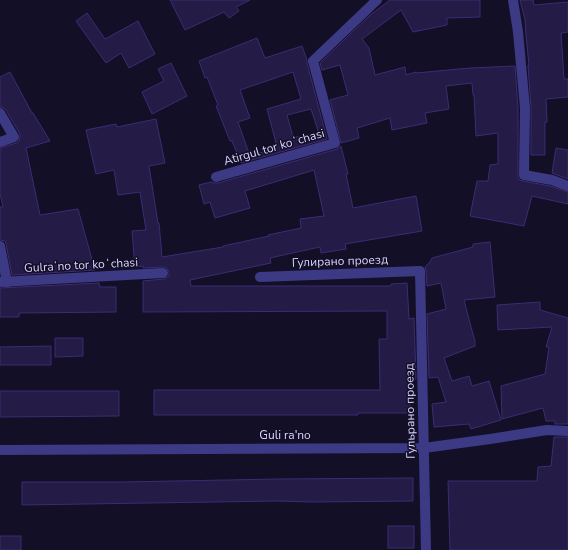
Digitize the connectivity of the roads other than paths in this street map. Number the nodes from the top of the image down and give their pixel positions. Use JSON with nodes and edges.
{"nodes":[{"id":1,"x":377,"y":0,"type":"edge"},
{"id":2,"x":513,"y":0,"type":"edge"},
{"id":3,"x":0,"y":113,"type":"edge"},
{"id":4,"x":0,"y":142,"type":"edge"},
{"id":5,"x":216,"y":177,"type":"dead end"},
{"id":6,"x":568,"y":186,"type":"edge"},
{"id":7,"x":0,"y":246,"type":"edge"},
{"id":8,"x":420,"y":271,"type":"joint"},
{"id":9,"x":163,"y":273,"type":"dead end"},
{"id":10,"x":260,"y":277,"type":"dead end"},
{"id":11,"x":3,"y":282,"type":"edge"},
{"id":12,"x":568,"y":431,"type":"edge"},
{"id":13,"x":424,"y":448,"type":"junction"},
{"id":14,"x":0,"y":450,"type":"edge"},
{"id":15,"x":426,"y":550,"type":"edge"}],
"edges":[{"from":1,"to":5,"type":"street","name":"Atirgul tor koʻchasi"},
{"from":2,"to":6,"type":"street"},
{"from":3,"to":4,"type":"street"},
{"from":7,"to":11,"type":"street"},
{"from":8,"to":10,"type":"street","name":"Гулирано проезд"},
{"from":8,"to":13,"type":"street","name":"Гульрано проезд"},
{"from":9,"to":11,"type":"street","name":"Gulraʼno tor koʻchasi"},
{"from":12,"to":13,"type":"street","name":"Guli ra'no"},
{"from":13,"to":14,"type":"street","name":"Guli ra'no"},
{"from":13,"to":15,"type":"street","name":"Гульрано проезд"}]}
